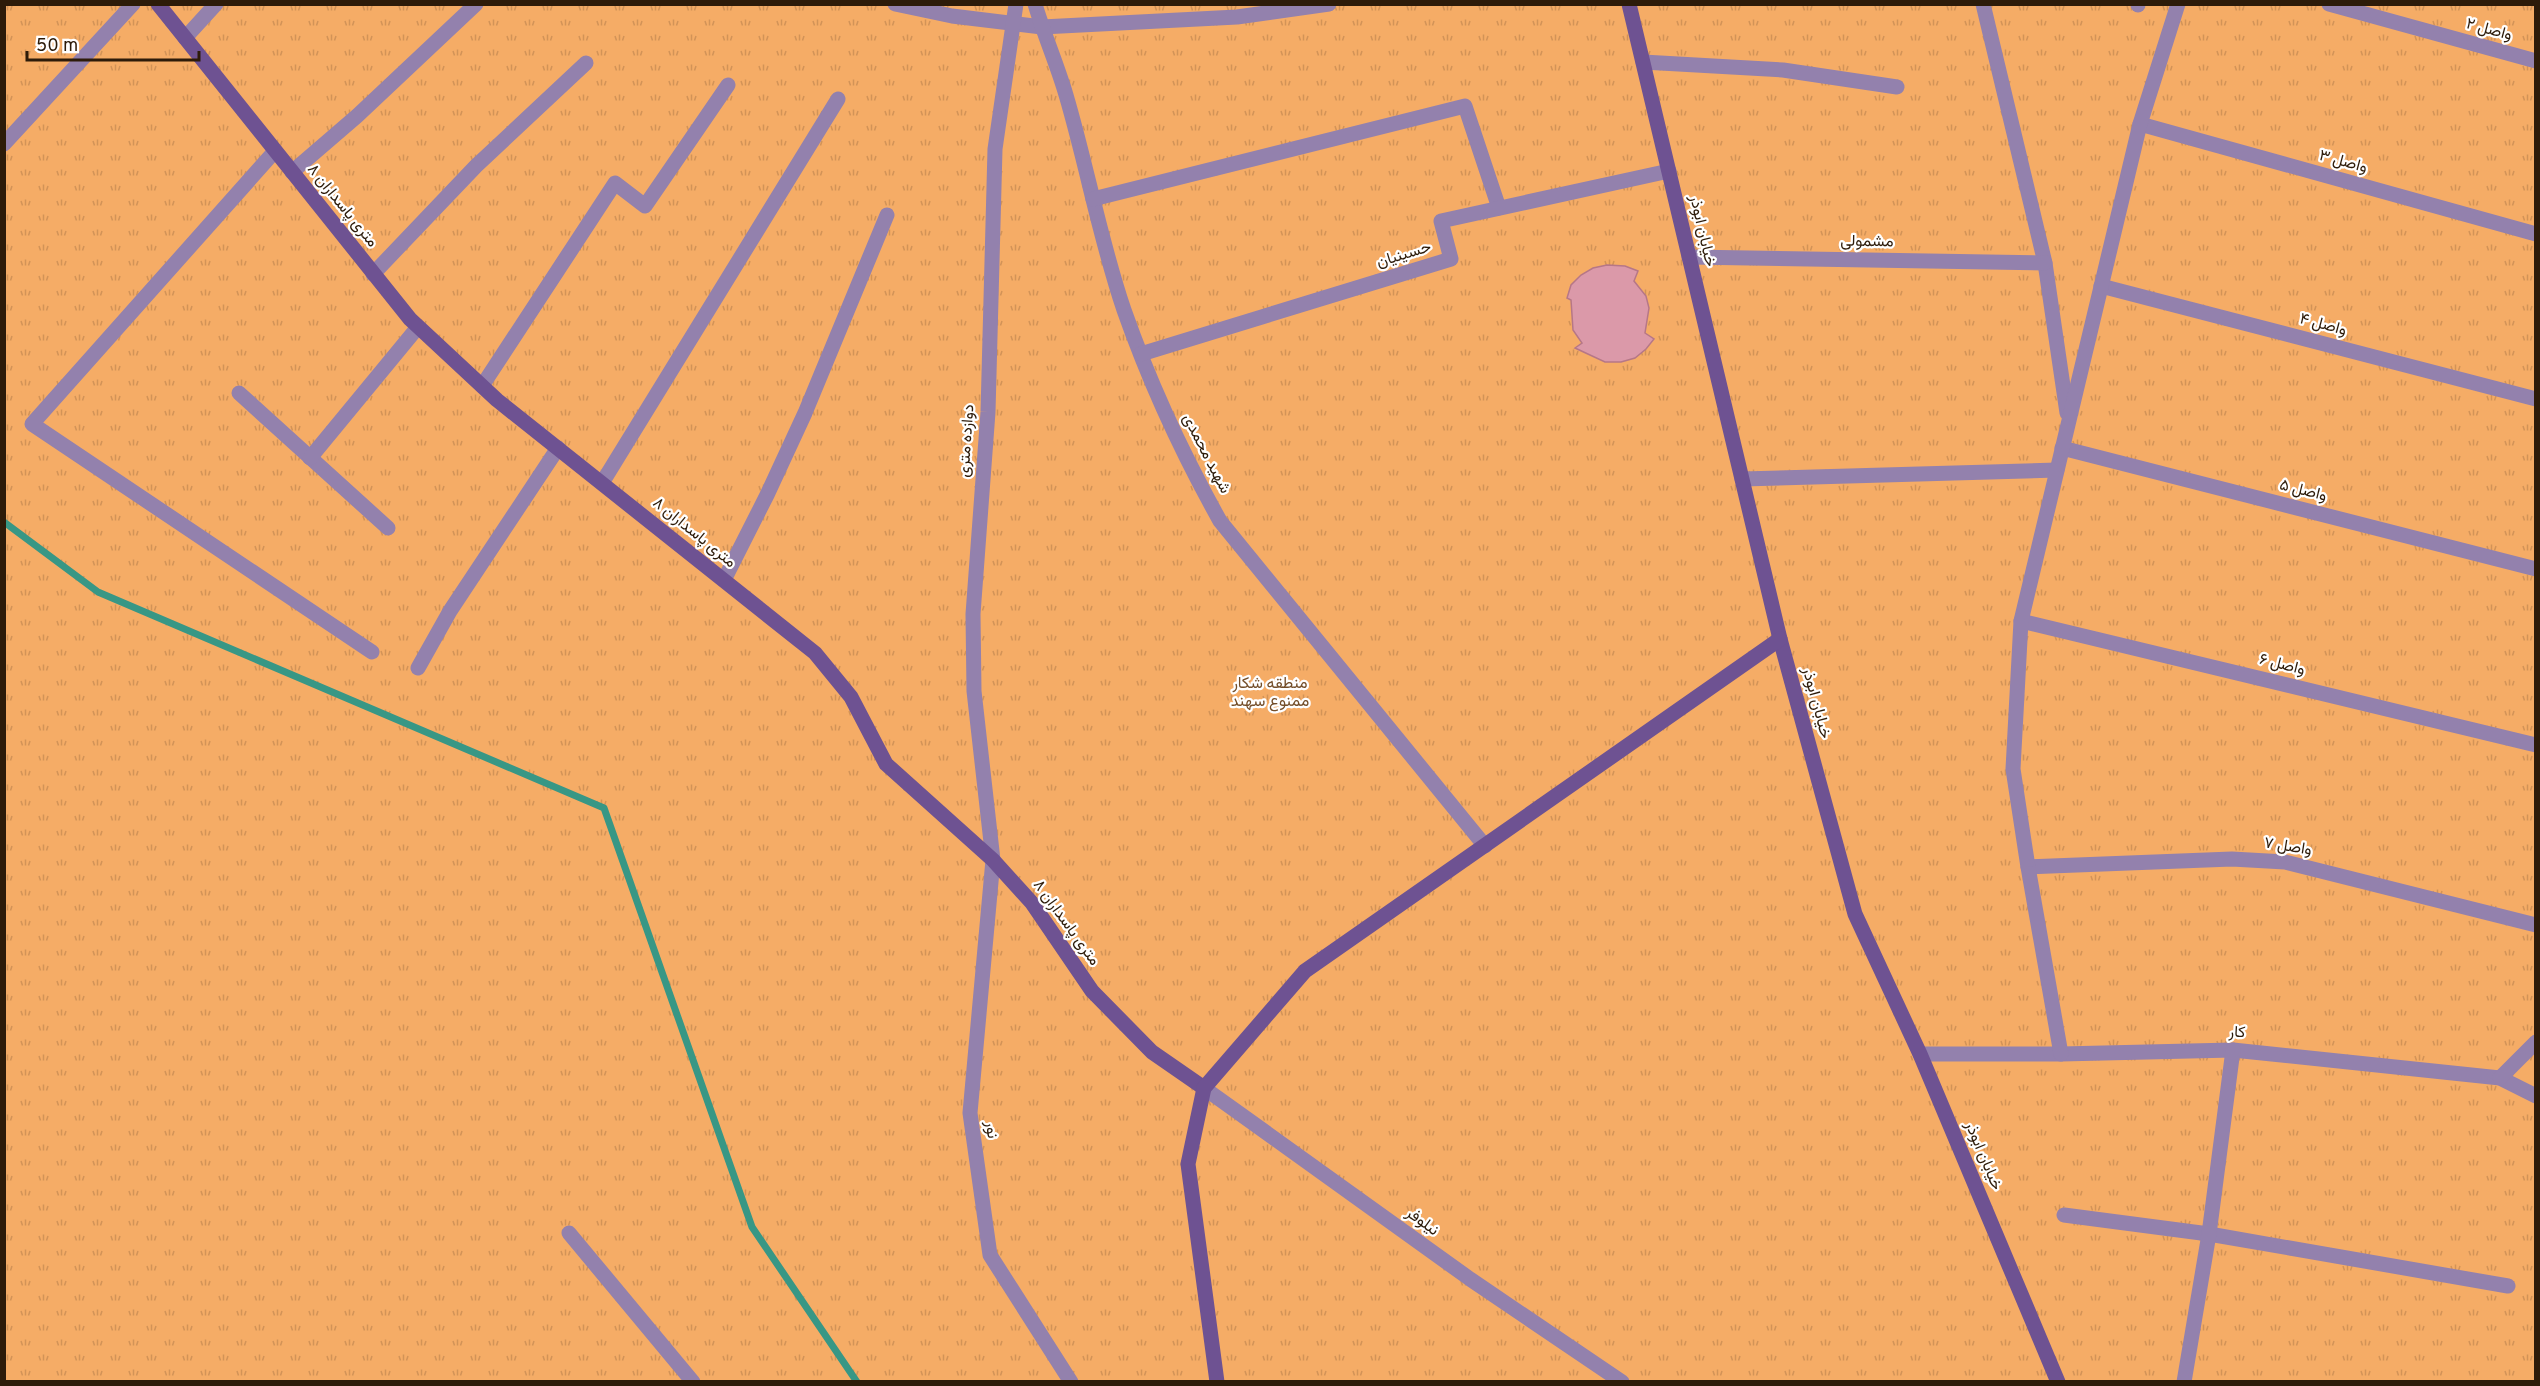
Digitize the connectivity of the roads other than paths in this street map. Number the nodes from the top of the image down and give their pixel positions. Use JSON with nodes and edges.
{"nodes":[{"id":1,"x":133,"y":4,"type":"edge"},
{"id":2,"x":158,"y":4,"type":"edge"},
{"id":3,"x":216,"y":4,"type":"edge"},
{"id":4,"x":476,"y":4,"type":"edge"},
{"id":5,"x":895,"y":4,"type":"edge"},
{"id":6,"x":1016,"y":4,"type":"edge"},
{"id":7,"x":1035,"y":4,"type":"edge"},
{"id":8,"x":1329,"y":4,"type":"edge"},
{"id":9,"x":1629,"y":4,"type":"edge"},
{"id":10,"x":1983,"y":4,"type":"edge"},
{"id":11,"x":2178,"y":4,"type":"edge"},
{"id":12,"x":2329,"y":4,"type":"edge"},
{"id":13,"x":1012,"y":24,"type":"junction"},
{"id":14,"x":1042,"y":27,"type":"junction"},
{"id":15,"x":185,"y":38,"type":"junction"},
{"id":16,"x":2535,"y":61,"type":"edge"},
{"id":17,"x":1643,"y":62,"type":"junction"},
{"id":18,"x":586,"y":63,"type":"dead end"},
{"id":19,"x":728,"y":85,"type":"dead end"},
{"id":20,"x":1897,"y":87,"type":"dead end"},
{"id":21,"x":838,"y":99,"type":"dead end"},
{"id":22,"x":2140,"y":124,"type":"junction"},
{"id":23,"x":4,"y":144,"type":"edge"},
{"id":24,"x":275,"y":151,"type":"junction"},
{"id":25,"x":1669,"y":171,"type":"junction"},
{"id":26,"x":292,"y":172,"type":"junction"},
{"id":27,"x":1093,"y":199,"type":"junction"},
{"id":28,"x":1499,"y":208,"type":"junction"},
{"id":29,"x":887,"y":215,"type":"dead end"},
{"id":30,"x":2535,"y":234,"type":"edge"},
{"id":31,"x":1689,"y":257,"type":"junction"},
{"id":32,"x":2045,"y":263,"type":"junction"},
{"id":33,"x":374,"y":274,"type":"junction"},
{"id":34,"x":2101,"y":286,"type":"junction"},
{"id":35,"x":418,"y":327,"type":"junction"},
{"id":36,"x":1142,"y":354,"type":"junction"},
{"id":37,"x":482,"y":386,"type":"junction"},
{"id":38,"x":239,"y":393,"type":"dead end"},
{"id":39,"x":2535,"y":399,"type":"edge"},
{"id":40,"x":2069,"y":421,"type":"junction"},
{"id":41,"x":558,"y":448,"type":"junction"},
{"id":42,"x":2062,"y":448,"type":"junction"},
{"id":43,"x":310,"y":458,"type":"junction"},
{"id":44,"x":2057,"y":470,"type":"junction"},
{"id":45,"x":1742,"y":479,"type":"junction"},
{"id":46,"x":602,"y":483,"type":"junction"},
{"id":47,"x":388,"y":528,"type":"dead end"},
{"id":48,"x":2535,"y":569,"type":"edge"},
{"id":49,"x":724,"y":580,"type":"junction"},
{"id":50,"x":2021,"y":621,"type":"junction"},
{"id":51,"x":1780,"y":639,"type":"junction"},
{"id":52,"x":372,"y":652,"type":"dead end"},
{"id":53,"x":418,"y":668,"type":"dead end"},
{"id":54,"x":2535,"y":745,"type":"edge"},
{"id":55,"x":1485,"y":846,"type":"junction"},
{"id":56,"x":993,"y":860,"type":"junction"},
{"id":57,"x":2028,"y":867,"type":"junction"},
{"id":58,"x":2535,"y":925,"type":"edge"},
{"id":59,"x":2535,"y":1042,"type":"edge"},
{"id":60,"x":2233,"y":1050,"type":"junction"},
{"id":61,"x":1920,"y":1054,"type":"junction"},
{"id":62,"x":2061,"y":1054,"type":"junction"},
{"id":63,"x":2500,"y":1078,"type":"junction"},
{"id":64,"x":1204,"y":1088,"type":"junction"},
{"id":65,"x":2535,"y":1096,"type":"edge"},
{"id":66,"x":2064,"y":1215,"type":"dead end"},
{"id":67,"x":569,"y":1233,"type":"dead end"},
{"id":68,"x":2209,"y":1234,"type":"junction"},
{"id":69,"x":2508,"y":1286,"type":"dead end"},
{"id":70,"x":693,"y":1382,"type":"edge"},
{"id":71,"x":1071,"y":1382,"type":"edge"},
{"id":72,"x":1218,"y":1382,"type":"edge"},
{"id":73,"x":1622,"y":1382,"type":"edge"},
{"id":74,"x":2058,"y":1382,"type":"edge"},
{"id":75,"x":2184,"y":1382,"type":"edge"}],
"edges":[{"from":1,"to":23,"type":"street"},
{"from":2,"to":15,"type":"street","name":"۸ متری پاسداران"},
{"from":3,"to":15,"type":"street"},
{"from":4,"to":26,"type":"street"},
{"from":5,"to":13,"type":"street"},
{"from":6,"to":13,"type":"street","name":"دوازده متری"},
{"from":7,"to":14,"type":"street","name":"شهید محمدی"},
{"from":8,"to":14,"type":"street"},
{"from":9,"to":17,"type":"street","name":"خیابان ابوذر"},
{"from":10,"to":32,"type":"street"},
{"from":11,"to":22,"type":"street"},
{"from":12,"to":16,"type":"street","name":"واصل ۲"},
{"from":13,"to":14,"type":"street"},
{"from":13,"to":56,"type":"street","name":"دوازده متری"},
{"from":14,"to":27,"type":"street","name":"شهید محمدی"},
{"from":15,"to":24,"type":"street","name":"۸ متری پاسداران"},
{"from":17,"to":20,"type":"street"},
{"from":17,"to":25,"type":"street","name":"خیابان ابوذر"},
{"from":18,"to":33,"type":"street"},
{"from":19,"to":37,"type":"street"},
{"from":21,"to":46,"type":"street"},
{"from":22,"to":30,"type":"street","name":"واصل ۳"},
{"from":22,"to":34,"type":"street"},
{"from":24,"to":26,"type":"street","name":"۸ متری پاسداران"},
{"from":24,"to":52,"type":"street"},
{"from":25,"to":28,"type":"street","name":"حسینیان"},
{"from":25,"to":31,"type":"street","name":"خیابان ابوذر"},
{"from":26,"to":33,"type":"street","name":"۸ متری پاسداران"},
{"from":27,"to":28,"type":"street"},
{"from":27,"to":36,"type":"street","name":"شهید محمدی"},
{"from":28,"to":36,"type":"street","name":"حسینیان"},
{"from":29,"to":49,"type":"street"},
{"from":31,"to":32,"type":"street","name":"مشمولی"},
{"from":31,"to":45,"type":"street","name":"خیابان ابوذر"},
{"from":32,"to":40,"type":"street"},
{"from":33,"to":35,"type":"street","name":"۸ متری پاسداران"},
{"from":34,"to":39,"type":"street","name":"واصل ۴"},
{"from":34,"to":40,"type":"street"},
{"from":35,"to":37,"type":"street","name":"۸ متری پاسداران"},
{"from":35,"to":43,"type":"street"},
{"from":36,"to":55,"type":"street","name":"شهید محمدی"},
{"from":37,"to":41,"type":"street","name":"۸ متری پاسداران"},
{"from":38,"to":43,"type":"street"},
{"from":40,"to":42,"type":"street"},
{"from":41,"to":46,"type":"street","name":"۸ متری پاسداران"},
{"from":41,"to":53,"type":"street"},
{"from":42,"to":44,"type":"street"},
{"from":42,"to":48,"type":"street","name":"واصل ۵"},
{"from":43,"to":47,"type":"street"},
{"from":44,"to":45,"type":"street"},
{"from":44,"to":50,"type":"street"},
{"from":45,"to":51,"type":"street","name":"خیابان ابوذر"},
{"from":46,"to":49,"type":"street","name":"۸ متری پاسداران"},
{"from":49,"to":56,"type":"street","name":"۸ متری پاسداران"},
{"from":50,"to":54,"type":"street","name":"واصل ۶"},
{"from":50,"to":57,"type":"street"},
{"from":51,"to":55,"type":"street"},
{"from":51,"to":61,"type":"street","name":"خیابان ابوذر"},
{"from":55,"to":64,"type":"street"},
{"from":56,"to":64,"type":"street","name":"۸ متری پاسداران"},
{"from":56,"to":71,"type":"street","name":"نور"},
{"from":57,"to":58,"type":"street","name":"واصل ۷"},
{"from":57,"to":62,"type":"street"},
{"from":59,"to":63,"type":"street"},
{"from":60,"to":62,"type":"street","name":"کار"},
{"from":60,"to":63,"type":"street","name":"کار"},
{"from":60,"to":68,"type":"street"},
{"from":61,"to":62,"type":"street","name":"کار"},
{"from":61,"to":74,"type":"street","name":"خیابان ابوذر"},
{"from":63,"to":65,"type":"street"},
{"from":64,"to":72,"type":"street"},
{"from":64,"to":73,"type":"street","name":"نیلوفر"},
{"from":66,"to":68,"type":"street"},
{"from":67,"to":70,"type":"street"},
{"from":68,"to":69,"type":"street"},
{"from":68,"to":75,"type":"street"}]}
